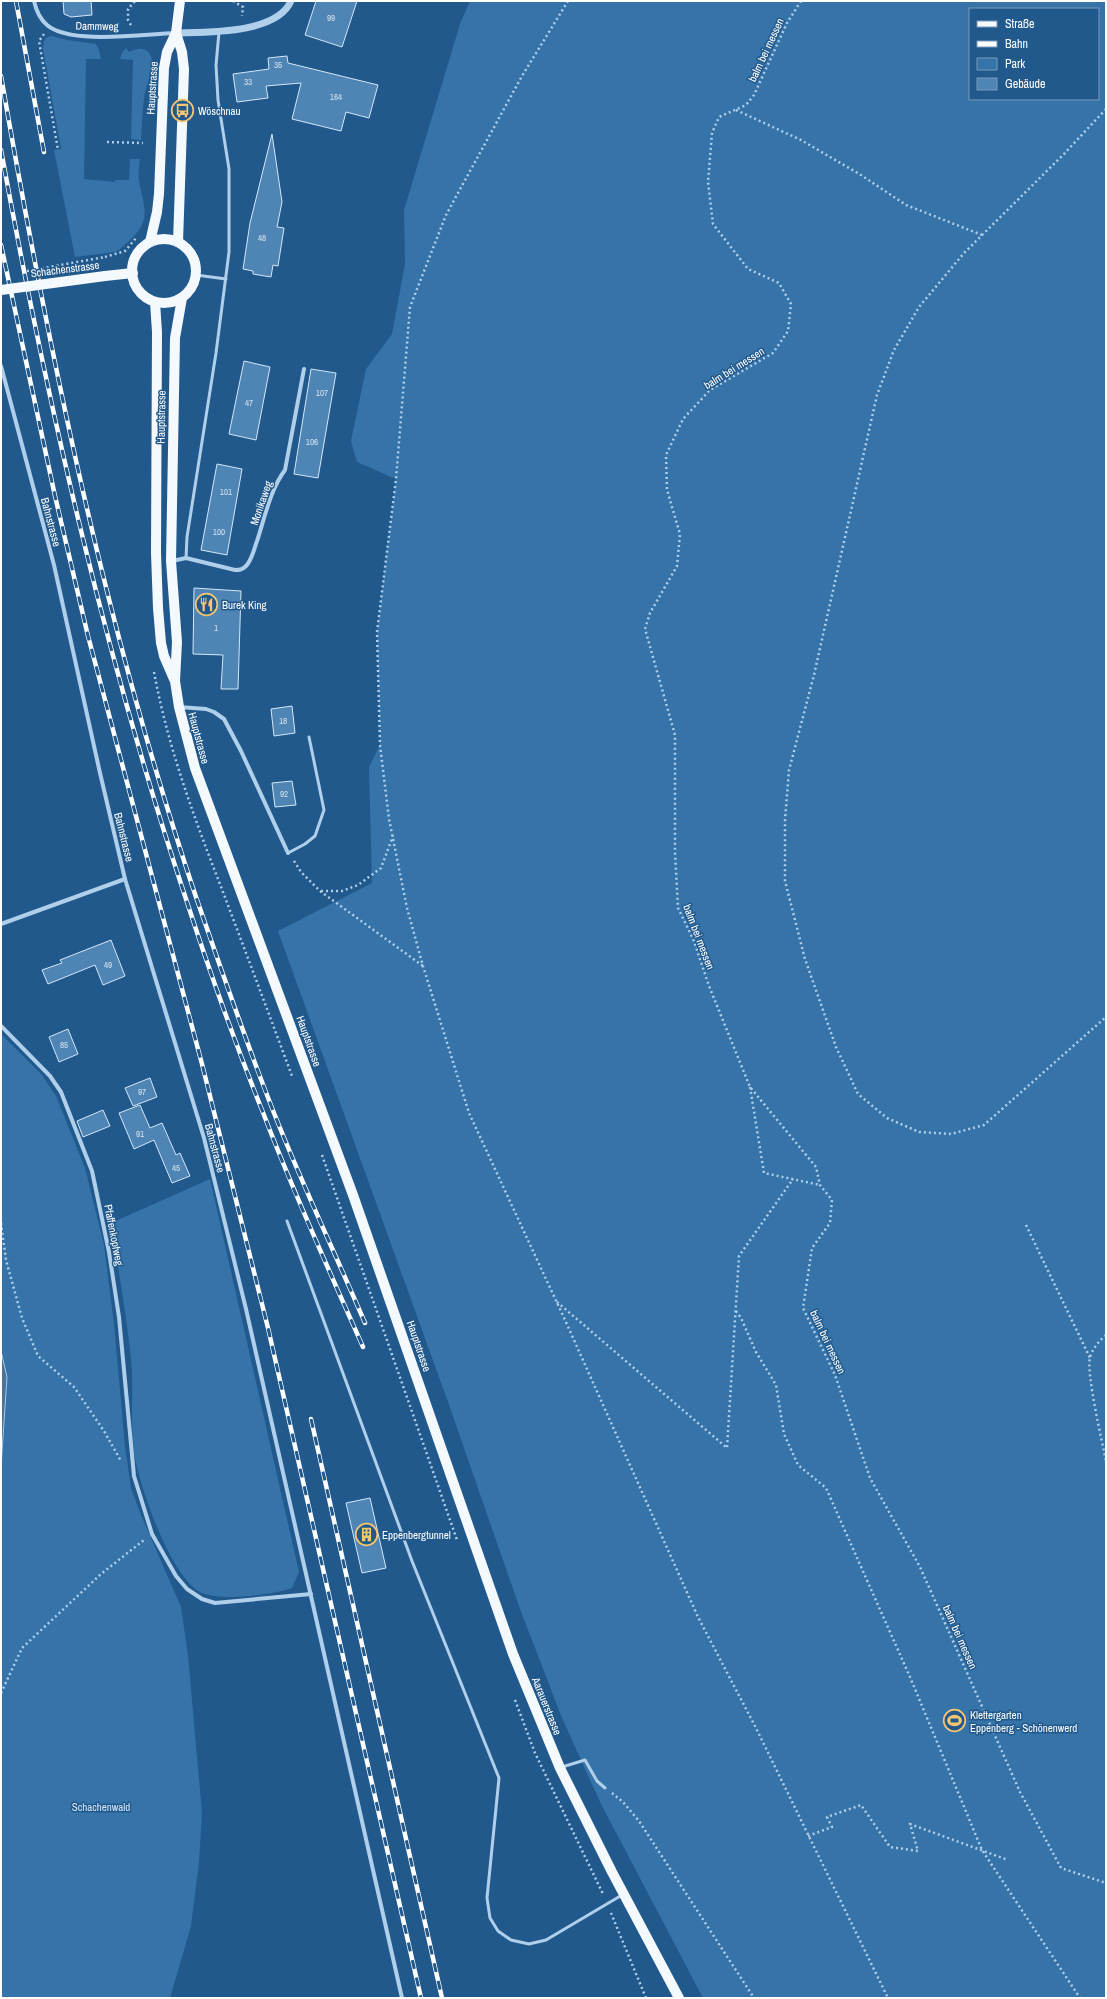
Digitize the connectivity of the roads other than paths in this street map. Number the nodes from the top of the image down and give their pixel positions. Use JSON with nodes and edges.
{"nodes":[{"id":1,"x":34,"y":1,"type":"edge"},
{"id":2,"x":180,"y":1,"type":"edge"},
{"id":3,"x":291,"y":1,"type":"edge"},
{"id":4,"x":219,"y":32,"type":"junction"},
{"id":5,"x":176,"y":33,"type":"junction"},
{"id":6,"x":150,"y":242,"type":"junction"},
{"id":7,"x":178,"y":242,"type":"junction"},
{"id":8,"x":133,"y":273,"type":"junction"},
{"id":9,"x":196,"y":275,"type":"junction"},
{"id":10,"x":226,"y":279,"type":"junction"},
{"id":11,"x":1,"y":290,"type":"edge"},
{"id":12,"x":182,"y":298,"type":"junction"},
{"id":13,"x":155,"y":302,"type":"junction"},
{"id":14,"x":1,"y":366,"type":"edge"},
{"id":15,"x":304,"y":369,"type":"dead end"},
{"id":16,"x":186,"y":558,"type":"junction"},
{"id":17,"x":172,"y":561,"type":"junction"},
{"id":18,"x":175,"y":681,"type":"junction"},
{"id":19,"x":179,"y":707,"type":"junction"},
{"id":20,"x":309,"y":737,"type":"dead end"},
{"id":21,"x":288,"y":853,"type":"joint"},
{"id":22,"x":125,"y":879,"type":"junction"},
{"id":23,"x":1,"y":924,"type":"edge"},
{"id":24,"x":1,"y":1026,"type":"edge"},
{"id":25,"x":287,"y":1221,"type":"dead end"},
{"id":26,"x":428,"y":1408,"type":"joint"},
{"id":27,"x":311,"y":1594,"type":"junction"},
{"id":28,"x":560,"y":1768,"type":"junction"},
{"id":29,"x":605,"y":1788,"type":"road end"},
{"id":30,"x":624,"y":1894,"type":"junction"},
{"id":31,"x":402,"y":1998,"type":"edge"},
{"id":32,"x":679,"y":1998,"type":"edge"}],
"edges":[{"from":1,"to":5,"type":"street","name":"Dammweg"},
{"from":2,"to":5,"type":"main road","name":"Hauptstrasse"},
{"from":3,"to":4,"type":"street"},
{"from":4,"to":5,"type":"street"},
{"from":4,"to":10,"type":"lane"},
{"from":5,"to":6,"type":"main road","name":"Hauptstrasse"},
{"from":5,"to":7,"type":"main road","name":"Hauptstrasse"},
{"from":6,"to":7,"type":"main road"},
{"from":6,"to":8,"type":"main road"},
{"from":7,"to":9,"type":"main road"},
{"from":8,"to":11,"type":"main road","name":"Schachenstrasse","bridge":true},
{"from":8,"to":13,"type":"main road"},
{"from":9,"to":10,"type":"lane"},
{"from":9,"to":12,"type":"main road"},
{"from":10,"to":16,"type":"lane"},
{"from":12,"to":13,"type":"main road"},
{"from":12,"to":17,"type":"main road","name":"Hauptstrasse"},
{"from":13,"to":18,"type":"main road","name":"Hauptstrasse"},
{"from":14,"to":22,"type":"street","name":"Bahnstrasse"},
{"from":15,"to":16,"type":"street","name":"Monikaweg"},
{"from":16,"to":17,"type":"street","name":"Monikaweg"},
{"from":17,"to":18,"type":"main road","name":"Hauptstrasse"},
{"from":18,"to":19,"type":"main road","name":"Hauptstrasse"},
{"from":19,"to":21,"type":"street"},
{"from":19,"to":26,"type":"main road","name":"Hauptstrasse"},
{"from":20,"to":21,"type":"lane"},
{"from":22,"to":23,"type":"street"},
{"from":22,"to":27,"type":"street","name":"Bahnstrasse"},
{"from":24,"to":27,"type":"street","name":"Pfaffenkopfweg"},
{"from":25,"to":30,"type":"lane"},
{"from":26,"to":28,"type":"main road","name":"Aarauerstrasse"},
{"from":27,"to":31,"type":"street","name":"Bahnstrasse"},
{"from":28,"to":29,"type":"lane"},
{"from":28,"to":30,"type":"main road","name":"Aarauerstrasse"},
{"from":30,"to":32,"type":"main road","name":"Aarauerstrasse"}]}
